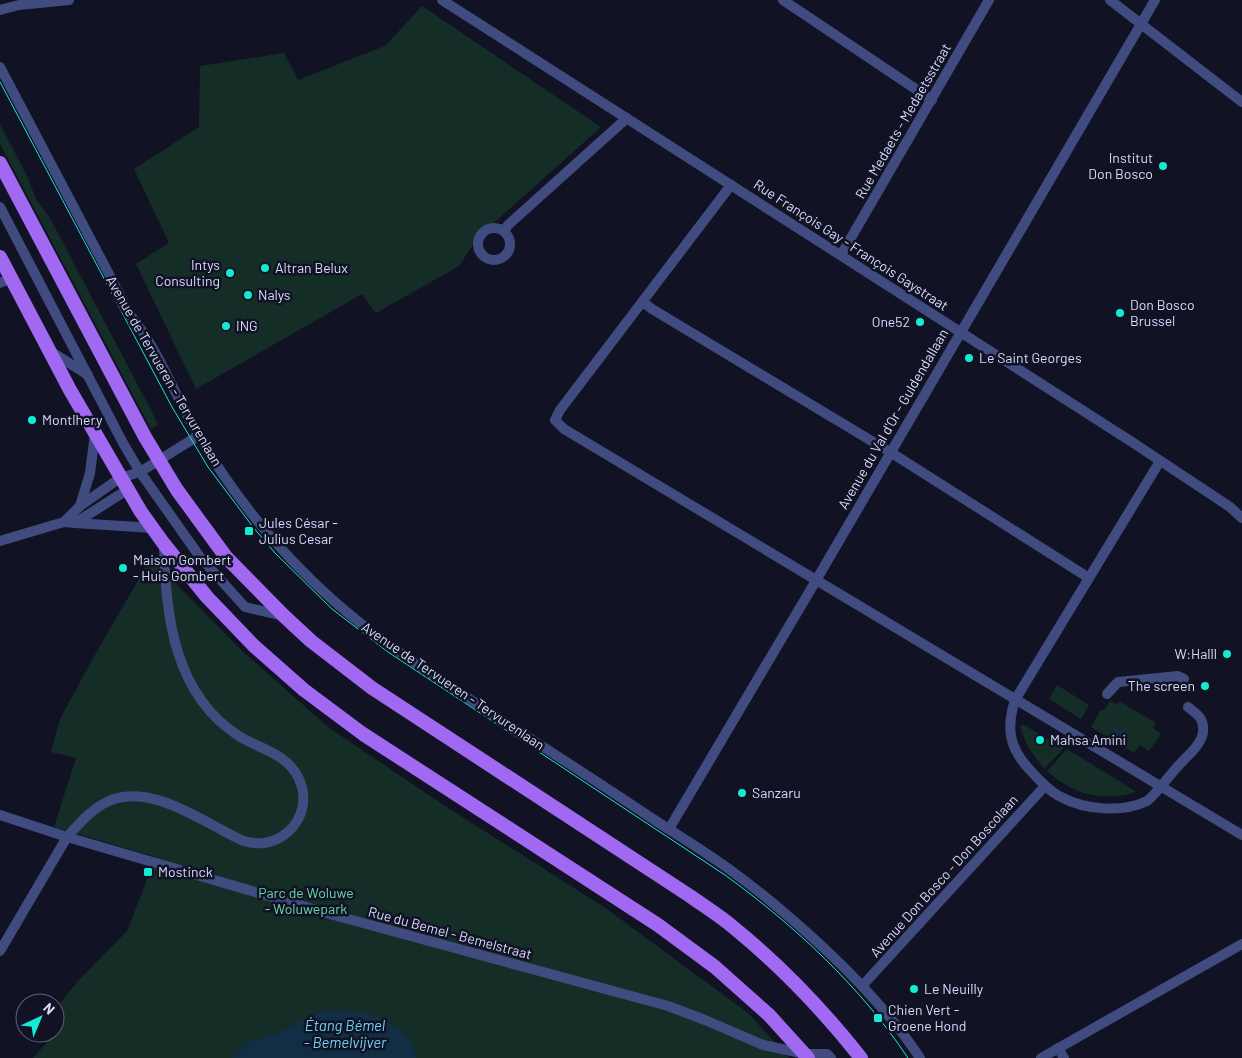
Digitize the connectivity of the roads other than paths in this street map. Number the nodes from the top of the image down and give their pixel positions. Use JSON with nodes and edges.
{"nodes":[{"id":1,"x":69,"y":0,"type":"edge"},
{"id":2,"x":442,"y":0,"type":"edge"},
{"id":3,"x":783,"y":0,"type":"edge"},
{"id":4,"x":989,"y":0,"type":"edge"},
{"id":5,"x":1110,"y":0,"type":"edge"},
{"id":6,"x":1155,"y":0,"type":"edge"},
{"id":7,"x":0,"y":10,"type":"edge"},
{"id":8,"x":1141,"y":23,"type":"junction"},
{"id":9,"x":0,"y":67,"type":"edge"},
{"id":10,"x":932,"y":100,"type":"junction"},
{"id":11,"x":1242,"y":102,"type":"edge"},
{"id":12,"x":627,"y":118,"type":"junction"},
{"id":13,"x":0,"y":163,"type":"edge"},
{"id":14,"x":731,"y":184,"type":"junction"},
{"id":15,"x":0,"y":207,"type":"edge"},
{"id":16,"x":504,"y":231,"type":"dead end"},
{"id":17,"x":841,"y":255,"type":"junction"},
{"id":18,"x":0,"y":257,"type":"edge"},
{"id":19,"x":5,"y":281,"type":"edge"},
{"id":20,"x":643,"y":302,"type":"junction"},
{"id":21,"x":960,"y":332,"type":"junction"},
{"id":22,"x":49,"y":350,"type":"junction"},
{"id":23,"x":89,"y":376,"type":"junction"},
{"id":24,"x":96,"y":434,"type":"junction"},
{"id":25,"x":198,"y":436,"type":"junction"},
{"id":26,"x":890,"y":452,"type":"junction"},
{"id":27,"x":159,"y":460,"type":"junction"},
{"id":28,"x":1160,"y":461,"type":"junction"},
{"id":29,"x":140,"y":472,"type":"junction"},
{"id":30,"x":124,"y":484,"type":"junction"},
{"id":31,"x":80,"y":506,"type":"junction"},
{"id":32,"x":1242,"y":518,"type":"edge"},
{"id":33,"x":70,"y":523,"type":"junction"},
{"id":34,"x":153,"y":528,"type":"junction"},
{"id":35,"x":0,"y":541,"type":"edge"},
{"id":36,"x":164,"y":544,"type":"junction"},
{"id":37,"x":1089,"y":578,"type":"junction"},
{"id":38,"x":816,"y":579,"type":"junction"},
{"id":39,"x":284,"y":616,"type":"junction"},
{"id":40,"x":1184,"y":679,"type":"dead end"},
{"id":41,"x":1107,"y":694,"type":"dead end"},
{"id":42,"x":1015,"y":700,"type":"junction"},
{"id":43,"x":1188,"y":707,"type":"dead end"},
{"id":44,"x":1045,"y":786,"type":"junction"},
{"id":45,"x":1160,"y":786,"type":"junction"},
{"id":46,"x":0,"y":814,"type":"edge"},
{"id":47,"x":669,"y":829,"type":"junction"},
{"id":48,"x":1242,"y":835,"type":"edge"},
{"id":49,"x":67,"y":837,"type":"junction"},
{"id":50,"x":1242,"y":944,"type":"edge"},
{"id":51,"x":0,"y":951,"type":"edge"},
{"id":52,"x":863,"y":985,"type":"junction"},
{"id":53,"x":1058,"y":1048,"type":"junction"},
{"id":54,"x":807,"y":1056,"type":"edge"},
{"id":55,"x":831,"y":1058,"type":"edge"},
{"id":56,"x":861,"y":1058,"type":"edge"},
{"id":57,"x":920,"y":1058,"type":"edge"},
{"id":58,"x":1041,"y":1058,"type":"edge"},
{"id":59,"x":1064,"y":1058,"type":"edge"}],
"edges":[{"from":1,"to":7,"type":"street"},
{"from":2,"to":12,"type":"street","name":"Rue François Gay - François Gaystraat"},
{"from":3,"to":10,"type":"street"},
{"from":4,"to":10,"type":"street","name":"Rue Medaets - Medaetsstraat"},
{"from":5,"to":8,"type":"street"},
{"from":6,"to":8,"type":"street","name":"Avenue du Val d'Or - Guldendallaan"},
{"from":8,"to":11,"type":"street"},
{"from":8,"to":21,"type":"street","name":"Avenue du Val d'Or - Guldendallaan"},
{"from":9,"to":25,"type":"street","name":"Avenue de Tervueren - Tervurenlaan"},
{"from":10,"to":17,"type":"street","name":"Rue Medaets - Medaetsstraat"},
{"from":12,"to":14,"type":"street","name":"Rue François Gay - François Gaystraat"},
{"from":12,"to":16,"type":"street"},
{"from":13,"to":27,"type":"main road"},
{"from":14,"to":17,"type":"street","name":"Rue François Gay - François Gaystraat"},
{"from":14,"to":20,"type":"street"},
{"from":15,"to":23,"type":"street"},
{"from":17,"to":21,"type":"street","name":"Rue François Gay - François Gaystraat"},
{"from":18,"to":19,"type":"main road"},
{"from":19,"to":22,"type":"main road"},
{"from":20,"to":26,"type":"street"},
{"from":20,"to":38,"type":"street"},
{"from":21,"to":26,"type":"street","name":"Avenue du Val d'Or - Guldendallaan"},
{"from":21,"to":28,"type":"street","name":"Rue François Gay - François Gaystraat"},
{"from":22,"to":23,"type":"street"},
{"from":22,"to":24,"type":"main road"},
{"from":23,"to":29,"type":"street"},
{"from":24,"to":30,"type":"main road"},
{"from":24,"to":31,"type":"street"},
{"from":25,"to":27,"type":"street"},
{"from":25,"to":47,"type":"street","name":"Avenue de Tervueren - Tervurenlaan"},
{"from":26,"to":37,"type":"street"},
{"from":26,"to":38,"type":"street","name":"Avenue du Val d'Or - Guldendallaan"},
{"from":27,"to":29,"type":"street"},
{"from":27,"to":39,"type":"main road"},
{"from":28,"to":32,"type":"street","name":"Rue François Gay - François Gaystraat"},
{"from":28,"to":37,"type":"street"},
{"from":29,"to":30,"type":"street"},
{"from":29,"to":39,"type":"street"},
{"from":30,"to":31,"type":"street"},
{"from":30,"to":33,"type":"street"},
{"from":30,"to":34,"type":"main road"},
{"from":31,"to":33,"type":"street"},
{"from":33,"to":34,"type":"street"},
{"from":33,"to":35,"type":"street"},
{"from":34,"to":36,"type":"main road"},
{"from":36,"to":49,"type":"street"},
{"from":36,"to":54,"type":"main road"},
{"from":37,"to":42,"type":"street"},
{"from":38,"to":42,"type":"street"},
{"from":38,"to":47,"type":"street","name":"Avenue du Val d'Or - Guldendallaan"},
{"from":39,"to":56,"type":"main road"},
{"from":40,"to":41,"type":"street"},
{"from":42,"to":44,"type":"street"},
{"from":42,"to":45,"type":"street"},
{"from":43,"to":45,"type":"street"},
{"from":44,"to":45,"type":"street"},
{"from":44,"to":52,"type":"street","name":"Avenue Don Bosco - Don Boscolaan"},
{"from":45,"to":48,"type":"street"},
{"from":46,"to":49,"type":"street","name":"Rue du Bemel - Bemelstraat"},
{"from":47,"to":52,"type":"street","name":"Avenue de Tervueren - Tervurenlaan"},
{"from":49,"to":51,"type":"street"},
{"from":49,"to":54,"type":"street","name":"Rue du Bemel - Bemelstraat"},
{"from":50,"to":53,"type":"street"},
{"from":52,"to":57,"type":"street","name":"Avenue de Tervueren - Tervurenlaan"},
{"from":53,"to":58,"type":"street"},
{"from":53,"to":59,"type":"street"},
{"from":54,"to":55,"type":"street"}]}
